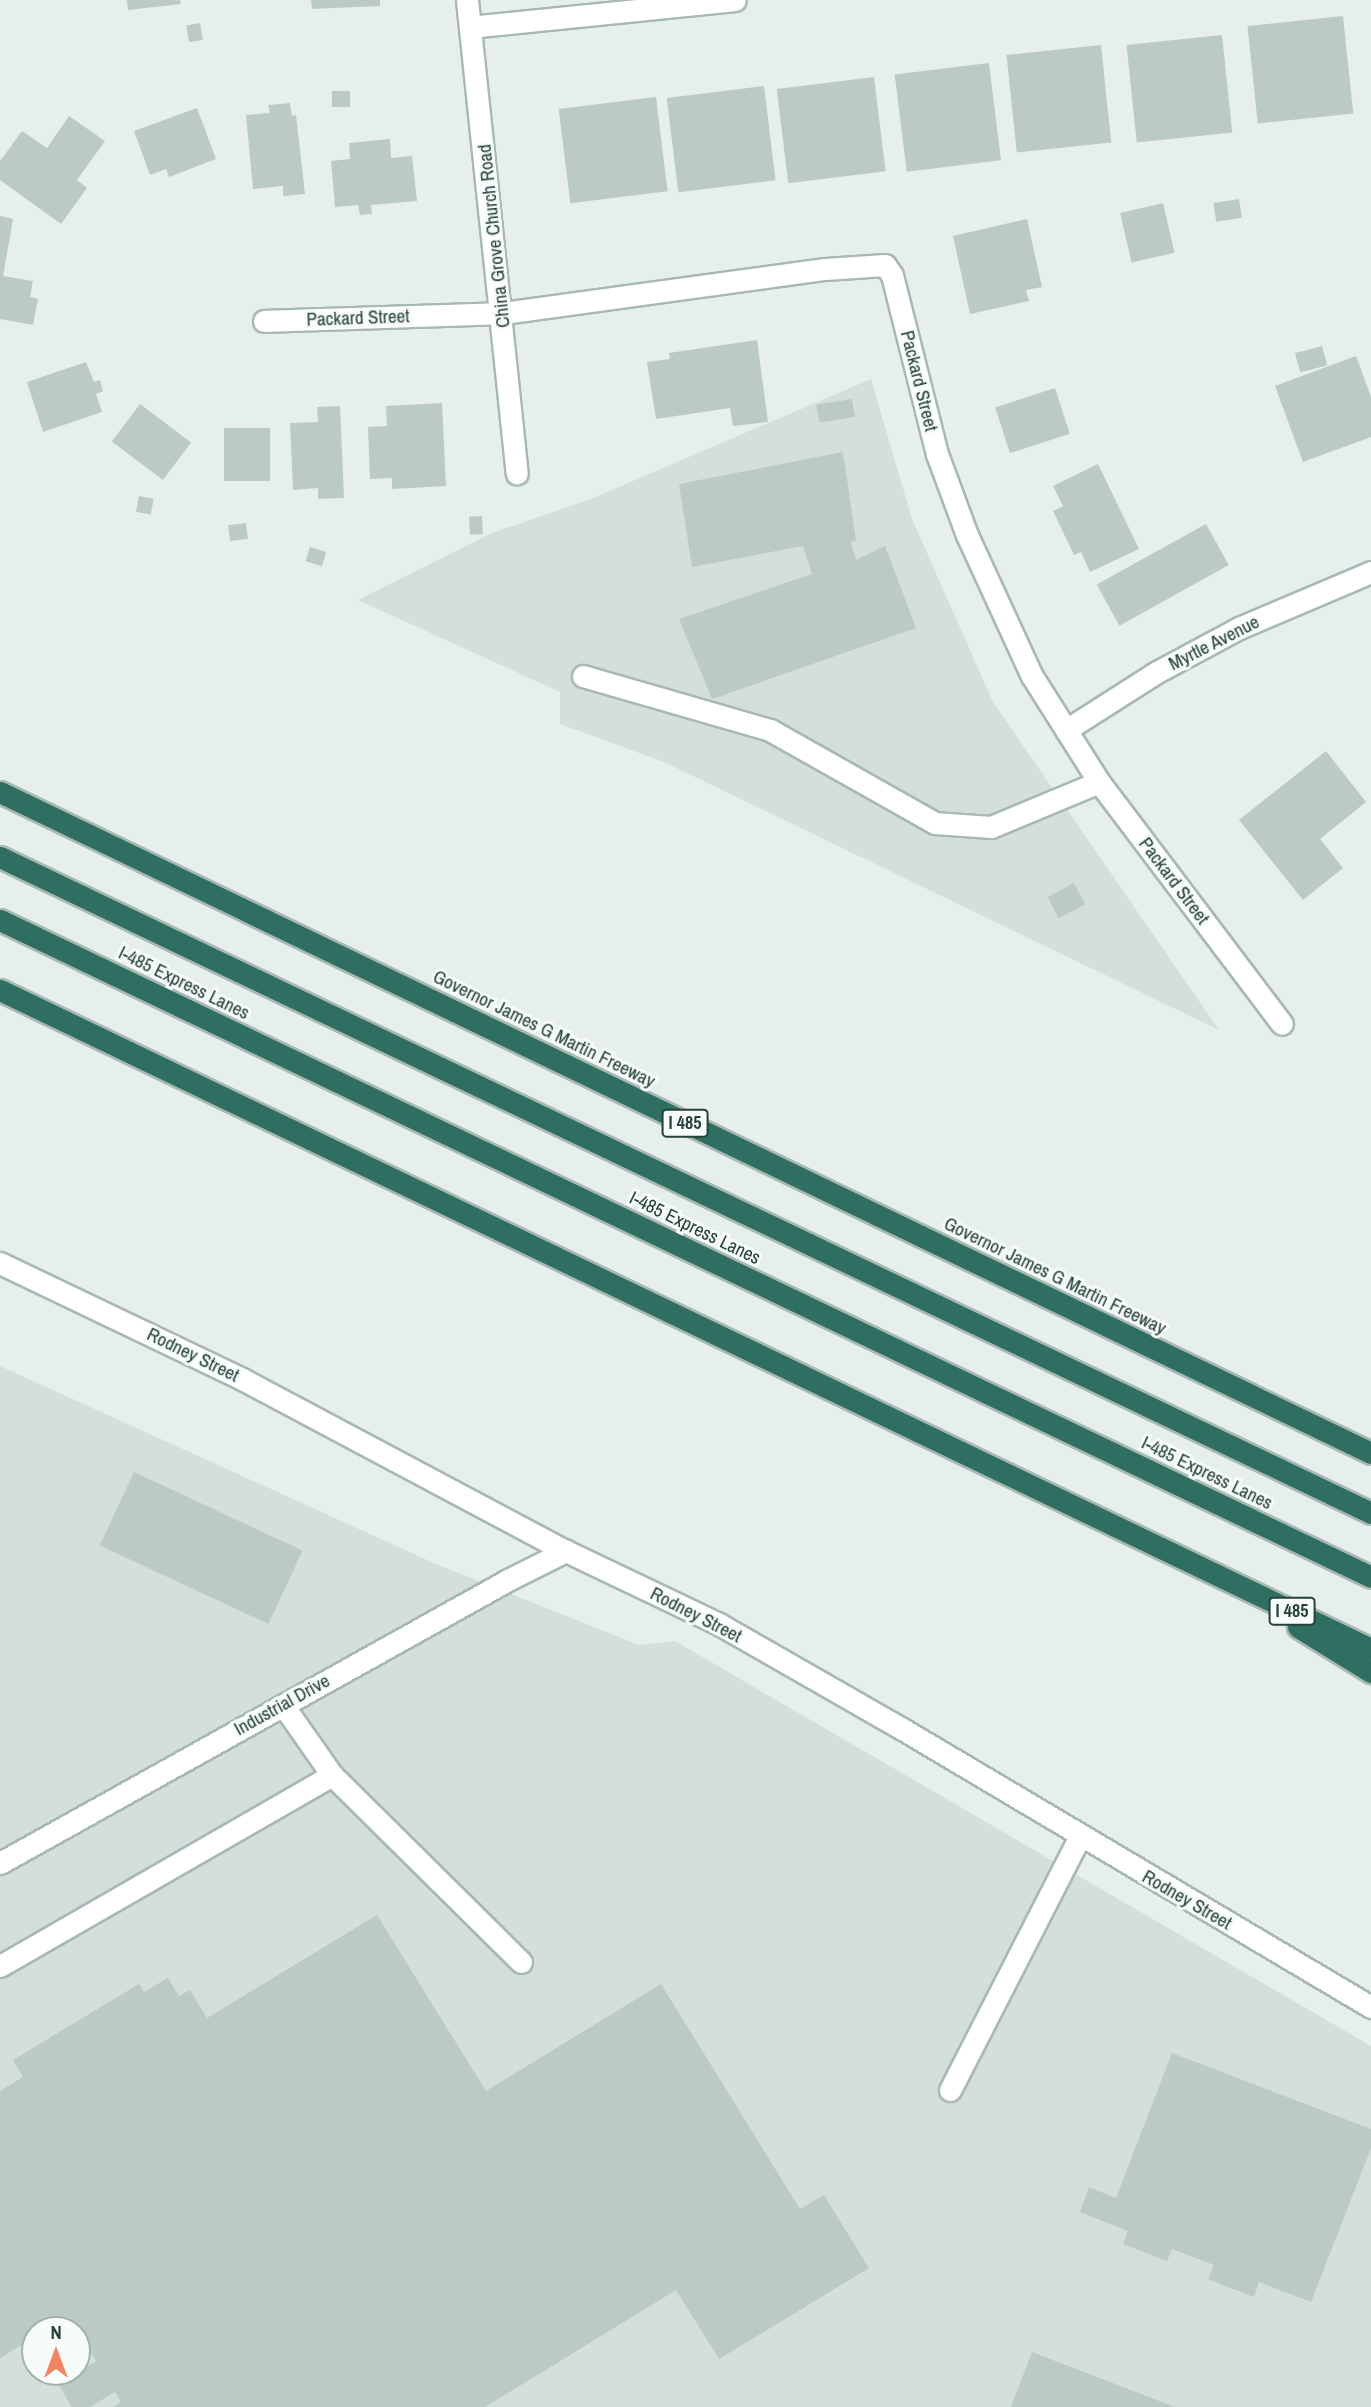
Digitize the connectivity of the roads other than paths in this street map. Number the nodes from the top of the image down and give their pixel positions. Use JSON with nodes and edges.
{"nodes":[{"id":1,"x":467,"y":0,"type":"edge"},
{"id":2,"x":735,"y":0,"type":"edge"},
{"id":3,"x":470,"y":27,"type":"junction"},
{"id":4,"x":503,"y":313,"type":"junction"},
{"id":5,"x":264,"y":321,"type":"dead end"},
{"id":6,"x":517,"y":473,"type":"dead end"},
{"id":7,"x":1371,"y":572,"type":"edge"},
{"id":8,"x":583,"y":676,"type":"dead end"},
{"id":9,"x":1066,"y":730,"type":"junction"},
{"id":10,"x":1099,"y":782,"type":"junction"},
{"id":11,"x":0,"y":792,"type":"edge"},
{"id":12,"x":0,"y":857,"type":"edge"},
{"id":13,"x":0,"y":920,"type":"edge"},
{"id":14,"x":0,"y":990,"type":"edge"},
{"id":15,"x":1282,"y":1024,"type":"dead end"},
{"id":16,"x":0,"y":1263,"type":"edge"},
{"id":17,"x":1371,"y":1453,"type":"edge"},
{"id":18,"x":1371,"y":1513,"type":"edge"},
{"id":19,"x":566,"y":1551,"type":"junction"},
{"id":20,"x":1213,"y":1574,"type":"junction"},
{"id":21,"x":1371,"y":1577,"type":"edge"},
{"id":22,"x":1371,"y":1649,"type":"edge"},
{"id":23,"x":1371,"y":1672,"type":"edge"},
{"id":24,"x":283,"y":1705,"type":"junction"},
{"id":25,"x":332,"y":1775,"type":"junction"},
{"id":26,"x":1080,"y":1836,"type":"junction"},
{"id":27,"x":0,"y":1863,"type":"edge"},
{"id":28,"x":521,"y":1962,"type":"dead end"},
{"id":29,"x":0,"y":1966,"type":"edge"},
{"id":30,"x":1371,"y":2007,"type":"edge"},
{"id":31,"x":950,"y":2090,"type":"dead end"}],
"edges":[{"from":1,"to":3,"type":"street","name":"China Grove Church Road"},
{"from":2,"to":3,"type":"street"},
{"from":3,"to":4,"type":"street","name":"China Grove Church Road"},
{"from":4,"to":5,"type":"street","name":"Packard Street"},
{"from":4,"to":6,"type":"street","name":"China Grove Church Road"},
{"from":4,"to":9,"type":"street","name":"Packard Street"},
{"from":7,"to":9,"type":"street","name":"Myrtle Avenue"},
{"from":8,"to":10,"type":"street"},
{"from":9,"to":10,"type":"street","name":"Packard Street"},
{"from":10,"to":15,"type":"street","name":"Packard Street"},
{"from":11,"to":17,"type":"highway","name":"Governor James G Martin Freeway","number":"I 485"},
{"from":12,"to":18,"type":"highway","name":"I-485 Express Lanes"},
{"from":13,"to":21,"type":"highway","name":"I-485 Express Lanes"},
{"from":14,"to":20,"type":"highway","number":"I 485"},
{"from":16,"to":19,"type":"street","name":"Rodney Street"},
{"from":19,"to":24,"type":"street","name":"Industrial Drive"},
{"from":19,"to":26,"type":"street","name":"Rodney Street"},
{"from":20,"to":22,"type":"highway","number":"I 485"},
{"from":20,"to":23,"type":"highway"},
{"from":24,"to":25,"type":"street"},
{"from":24,"to":27,"type":"street","name":"Industrial Drive"},
{"from":25,"to":28,"type":"street"},
{"from":25,"to":29,"type":"street"},
{"from":26,"to":30,"type":"street","name":"Rodney Street"},
{"from":26,"to":31,"type":"street"}]}
